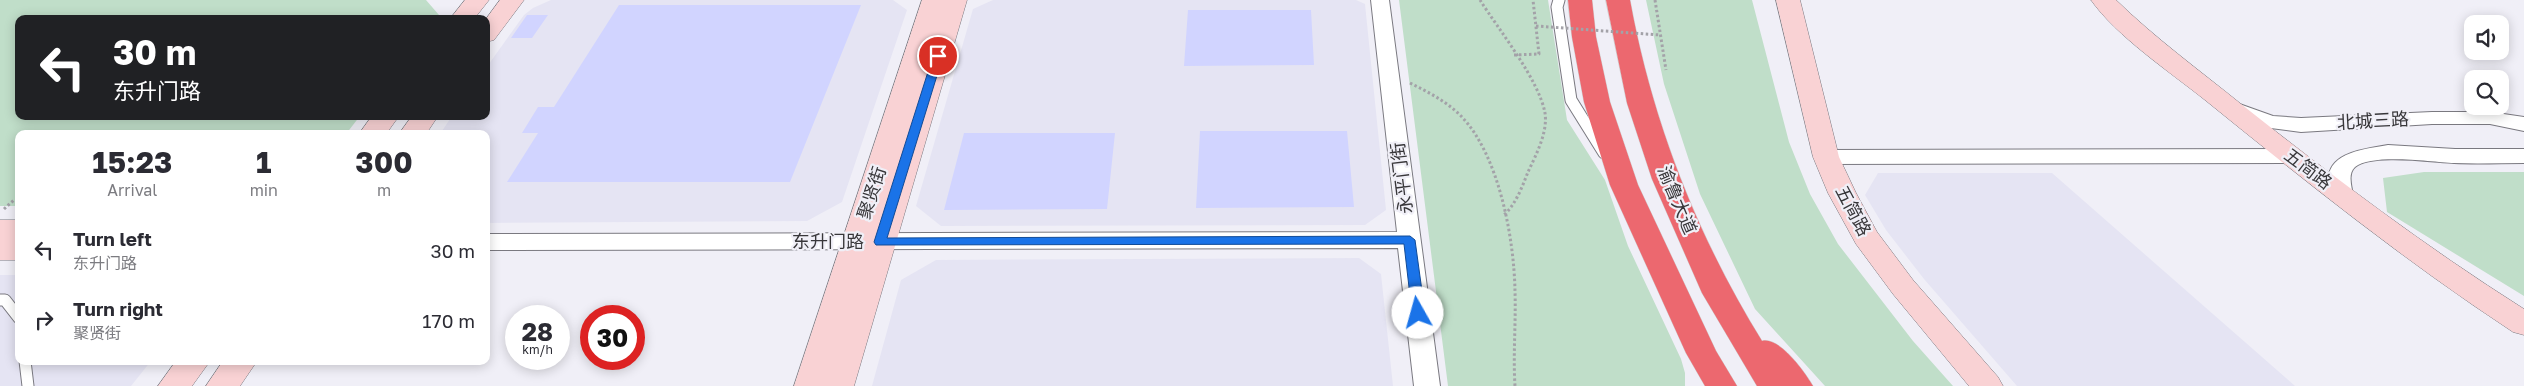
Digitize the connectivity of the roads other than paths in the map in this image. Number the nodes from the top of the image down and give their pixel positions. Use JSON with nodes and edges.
{"nodes":[{"id":1,"x":477,"y":0,"type":"edge"},
{"id":2,"x":512,"y":0,"type":"edge"},
{"id":3,"x":934,"y":0,"type":"edge"},
{"id":4,"x":955,"y":0,"type":"edge"},
{"id":5,"x":1380,"y":0,"type":"edge"},
{"id":6,"x":1559,"y":0,"type":"edge"},
{"id":7,"x":1580,"y":0,"type":"edge"},
{"id":8,"x":1618,"y":0,"type":"edge"},
{"id":9,"x":1788,"y":0,"type":"edge"},
{"id":10,"x":2103,"y":0,"type":"edge"},
{"id":11,"x":465,"y":15,"type":"edge"},
{"id":12,"x":490,"y":30,"type":"edge"},
{"id":13,"x":2225,"y":104,"type":"junction"},
{"id":14,"x":383,"y":120,"type":"edge"},
{"id":15,"x":2524,"y":124,"type":"edge"},
{"id":16,"x":375,"y":130,"type":"edge"},
{"id":17,"x":2290,"y":156,"type":"junction"},
{"id":18,"x":2524,"y":156,"type":"edge"},
{"id":19,"x":1826,"y":157,"type":"junction"},
{"id":20,"x":1624,"y":185,"type":"junction"},
{"id":21,"x":2342,"y":196,"type":"junction"},
{"id":22,"x":1410,"y":240,"type":"junction"},
{"id":23,"x":490,"y":242,"type":"edge"},
{"id":24,"x":868,"y":242,"type":"junction"},
{"id":25,"x":0,"y":250,"type":"edge"},
{"id":26,"x":15,"y":250,"type":"edge"},
{"id":27,"x":1717,"y":294,"type":"junction"},
{"id":28,"x":0,"y":300,"type":"edge"},
{"id":29,"x":15,"y":313,"type":"edge"},
{"id":30,"x":2524,"y":324,"type":"edge"},
{"id":31,"x":1702,"y":353,"type":"junction"},
{"id":32,"x":25,"y":365,"type":"edge"},
{"id":33,"x":191,"y":365,"type":"edge"},
{"id":34,"x":238,"y":365,"type":"edge"},
{"id":35,"x":28,"y":386,"type":"edge"},
{"id":36,"x":174,"y":386,"type":"edge"},
{"id":37,"x":222,"y":386,"type":"edge"},
{"id":38,"x":810,"y":386,"type":"edge"},
{"id":39,"x":838,"y":386,"type":"edge"},
{"id":40,"x":1427,"y":386,"type":"edge"},
{"id":41,"x":1715,"y":386,"type":"edge"},
{"id":42,"x":1722,"y":386,"type":"edge"},
{"id":43,"x":1773,"y":386,"type":"edge"},
{"id":44,"x":1797,"y":386,"type":"edge"},
{"id":45,"x":1987,"y":386,"type":"edge"}],
"edges":[{"from":1,"to":11,"type":"main road"},
{"from":2,"to":12,"type":"main road"},
{"from":3,"to":24,"type":"main road","name":"聚贤街"},
{"from":4,"to":24,"type":"main road","name":"聚贤街"},
{"from":5,"to":22,"type":"street","name":"永平门街"},
{"from":6,"to":20,"type":"lane"},
{"from":7,"to":20,"type":"highway"},
{"from":8,"to":27,"type":"highway","name":"渝鲁大道"},
{"from":9,"to":19,"type":"main road","name":"五简路"},
{"from":10,"to":13,"type":"main road","name":"五简路"},
{"from":13,"to":15,"type":"street","name":"北城三路"},
{"from":13,"to":17,"type":"main road","name":"五简路"},
{"from":14,"to":16,"type":"main road"},
{"from":17,"to":19,"type":"street"},
{"from":17,"to":21,"type":"main road","name":"五简路"},
{"from":18,"to":21,"type":"street","name":"北城三路"},
{"from":19,"to":45,"type":"main road","name":"五简路"},
{"from":20,"to":31,"type":"highway"},
{"from":21,"to":30,"type":"main road","name":"五简路"},
{"from":22,"to":24,"type":"street","name":"东升门路"},
{"from":22,"to":40,"type":"street","name":"永平门街"},
{"from":23,"to":24,"type":"street","name":"东升门路"},
{"from":24,"to":38,"type":"main road","name":"聚贤街"},
{"from":24,"to":39,"type":"main road","name":"聚贤街"},
{"from":25,"to":26,"type":"main road"},
{"from":27,"to":43,"type":"highway","name":"渝鲁大道"},
{"from":27,"to":44,"type":"highway"},
{"from":28,"to":29,"type":"lane"},
{"from":31,"to":41,"type":"highway"},
{"from":31,"to":42,"type":"highway"},
{"from":32,"to":35,"type":"lane"},
{"from":33,"to":36,"type":"main road"},
{"from":34,"to":37,"type":"main road"}]}
